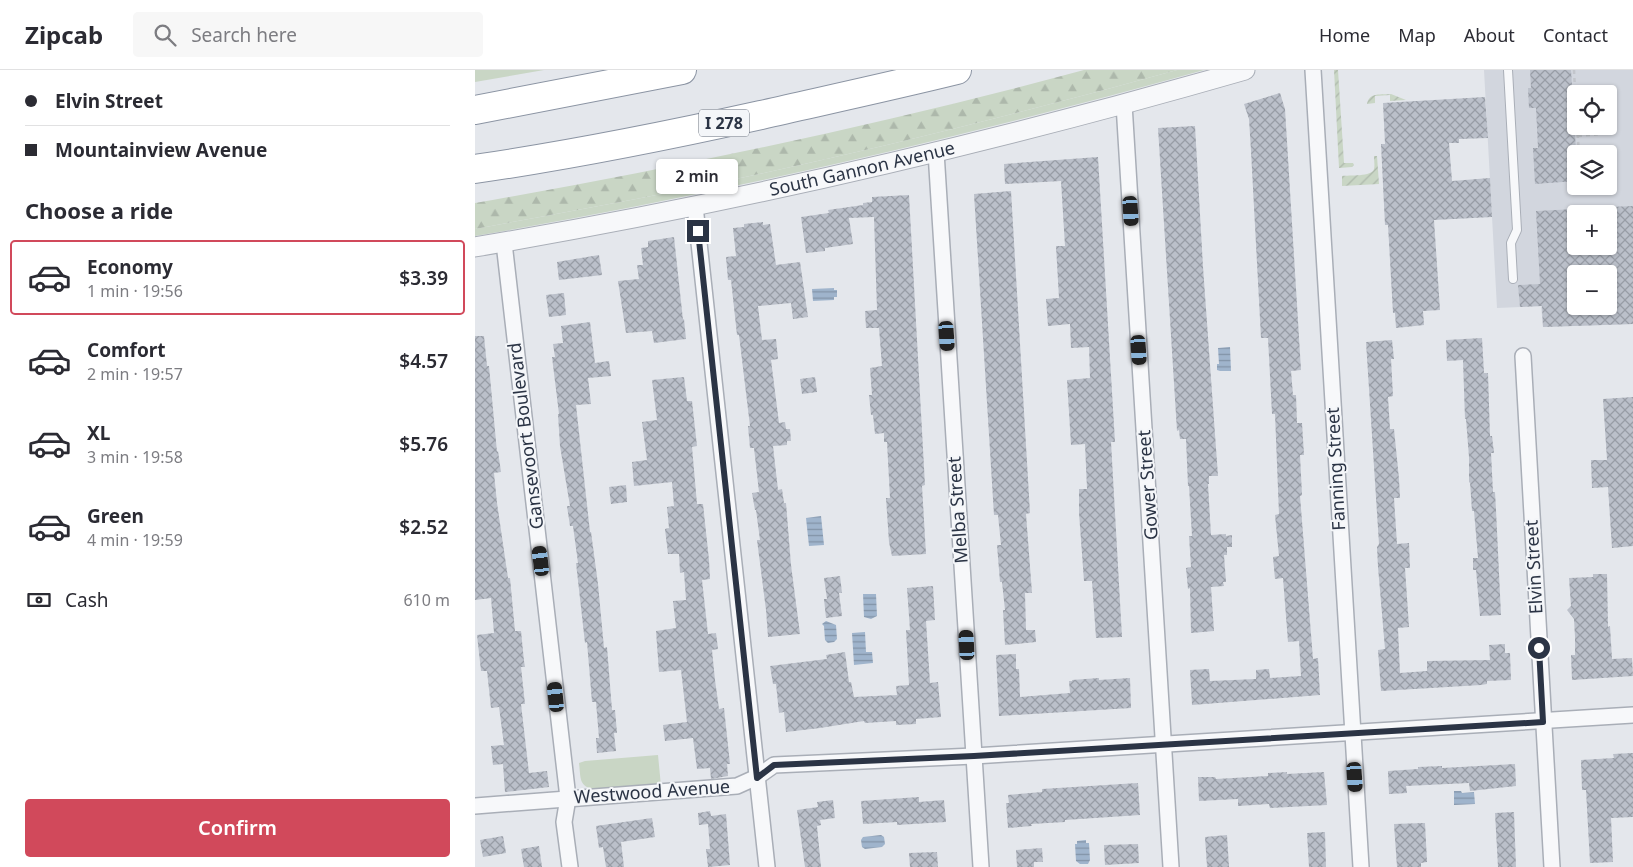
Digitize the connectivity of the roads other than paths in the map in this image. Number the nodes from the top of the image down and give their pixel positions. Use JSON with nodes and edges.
{"nodes":[{"id":1,"x":682,"y":70,"type":"edge"},
{"id":2,"x":957,"y":70,"type":"edge"},
{"id":3,"x":1245,"y":70,"type":"edge"},
{"id":4,"x":1313,"y":70,"type":"edge"},
{"id":5,"x":1509,"y":70,"type":"edge"},
{"id":6,"x":524,"y":101,"type":"junction"},
{"id":7,"x":475,"y":104,"type":"edge"},
{"id":8,"x":1124,"y":104,"type":"junction"},
{"id":9,"x":475,"y":110,"type":"edge"},
{"id":10,"x":936,"y":152,"type":"junction"},
{"id":11,"x":480,"y":169,"type":"edge"},
{"id":12,"x":695,"y":206,"type":"junction"},
{"id":13,"x":504,"y":243,"type":"junction"},
{"id":14,"x":475,"y":248,"type":"edge"},
{"id":15,"x":1513,"y":279,"type":"dead end"},
{"id":16,"x":1523,"y":356,"type":"dead end"},
{"id":17,"x":1633,"y":715,"type":"edge"},
{"id":18,"x":1543,"y":722,"type":"junction"},
{"id":19,"x":1353,"y":732,"type":"junction"},
{"id":20,"x":1164,"y":744,"type":"junction"},
{"id":21,"x":974,"y":756,"type":"junction"},
{"id":22,"x":757,"y":778,"type":"junction"},
{"id":23,"x":568,"y":798,"type":"junction"},
{"id":24,"x":475,"y":806,"type":"edge"},
{"id":25,"x":570,"y":867,"type":"edge"},
{"id":26,"x":767,"y":867,"type":"edge"},
{"id":27,"x":981,"y":867,"type":"edge"},
{"id":28,"x":1171,"y":867,"type":"edge"},
{"id":29,"x":1361,"y":867,"type":"edge"},
{"id":30,"x":1552,"y":867,"type":"edge"}],
"edges":[{"from":1,"to":6,"type":"highway"},
{"from":2,"to":11,"type":"highway","number":"I 278"},
{"from":3,"to":8,"type":"street","name":"South Gannon Avenue"},
{"from":4,"to":19,"type":"street","name":"Fanning Street"},
{"from":5,"to":15,"type":"lane"},
{"from":6,"to":7,"type":"highway"},
{"from":6,"to":9,"type":"highway"},
{"from":8,"to":10,"type":"street","name":"South Gannon Avenue"},
{"from":8,"to":20,"type":"street","name":"Gower Street"},
{"from":10,"to":12,"type":"street","name":"South Gannon Avenue"},
{"from":10,"to":21,"type":"street","name":"Melba Street"},
{"from":12,"to":13,"type":"street","name":"South Gannon Avenue"},
{"from":12,"to":22,"type":"street"},
{"from":13,"to":14,"type":"street","name":"South Gannon Avenue"},
{"from":13,"to":23,"type":"street","name":"Gansevoort Boulevard"},
{"from":16,"to":18,"type":"street","name":"Elvin Street"},
{"from":17,"to":18,"type":"street","name":"Westwood Avenue"},
{"from":18,"to":19,"type":"street","name":"Westwood Avenue"},
{"from":18,"to":30,"type":"street","name":"Elvin Street"},
{"from":19,"to":20,"type":"street","name":"Westwood Avenue"},
{"from":19,"to":29,"type":"street","name":"Fanning Street"},
{"from":20,"to":21,"type":"street","name":"Westwood Avenue"},
{"from":20,"to":28,"type":"street","name":"Gower Street"},
{"from":21,"to":22,"type":"street","name":"Westwood Avenue"},
{"from":21,"to":27,"type":"street","name":"Melba Street"},
{"from":22,"to":23,"type":"street","name":"Westwood Avenue"},
{"from":22,"to":26,"type":"street"},
{"from":23,"to":24,"type":"street","name":"Westwood Avenue"},
{"from":23,"to":25,"type":"street","name":"Gansevoort Boulevard"}]}
